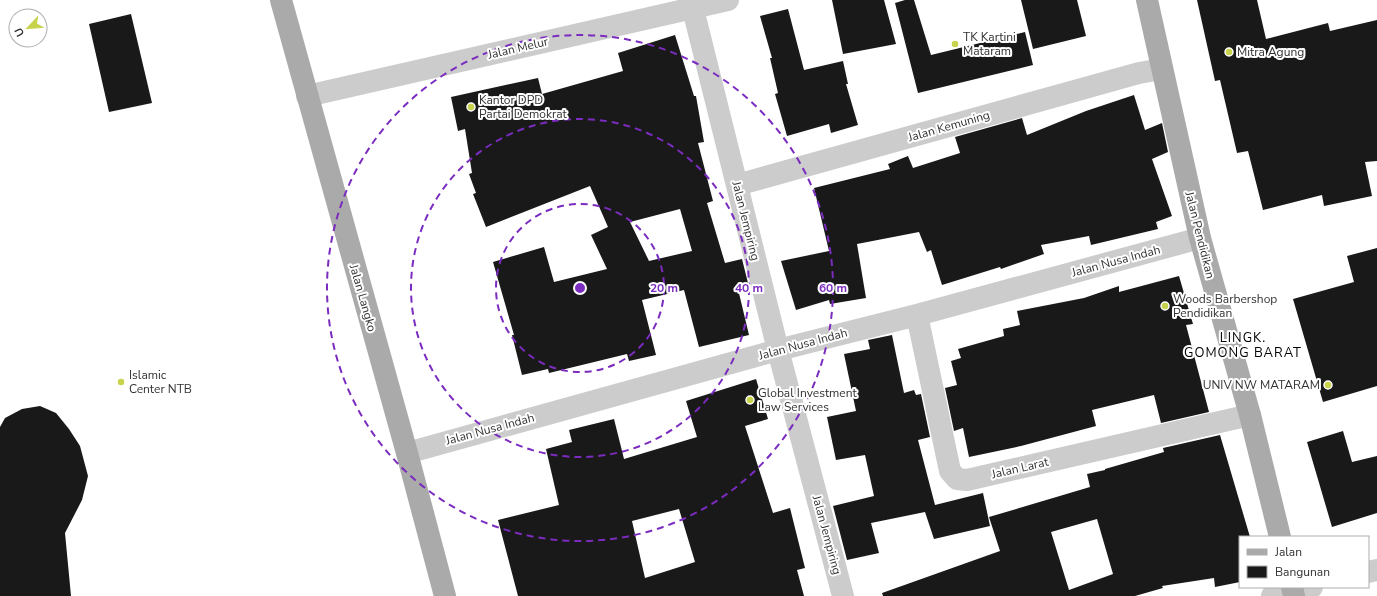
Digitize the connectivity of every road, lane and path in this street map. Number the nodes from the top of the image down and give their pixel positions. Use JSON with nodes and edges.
{"nodes":[{"id":1,"x":281,"y":0,"type":"edge"},
{"id":2,"x":728,"y":0,"type":"edge"},
{"id":3,"x":1147,"y":0,"type":"edge"},
{"id":4,"x":692,"y":9,"type":"junction"},
{"id":5,"x":1162,"y":69,"type":"junction"},
{"id":6,"x":307,"y":96,"type":"junction"},
{"id":7,"x":737,"y":185,"type":"junction"},
{"id":8,"x":1200,"y":238,"type":"junction"},
{"id":9,"x":916,"y":315,"type":"junction"},
{"id":10,"x":778,"y":350,"type":"junction"},
{"id":11,"x":1250,"y":415,"type":"junction"},
{"id":12,"x":407,"y":453,"type":"junction"},
{"id":13,"x":1280,"y":536,"type":"edge"},
{"id":14,"x":445,"y":596,"type":"edge"},
{"id":15,"x":844,"y":596,"type":"edge"}],
"edges":[{"from":1,"to":6,"type":"main road","name":"Jalan Langko"},
{"from":2,"to":4,"type":"street","name":"Jalan Melur"},
{"from":3,"to":5,"type":"main road","name":"Jalan Pendidikan"},
{"from":4,"to":6,"type":"street","name":"Jalan Melur"},
{"from":4,"to":7,"type":"street","name":"Jalan Jempiring"},
{"from":5,"to":7,"type":"street","name":"Jalan Kemuning"},
{"from":5,"to":8,"type":"main road","name":"Jalan Pendidikan"},
{"from":6,"to":12,"type":"main road","name":"Jalan Langko"},
{"from":7,"to":10,"type":"street","name":"Jalan Jempiring"},
{"from":8,"to":9,"type":"street","name":"Jalan Nusa Indah"},
{"from":8,"to":11,"type":"main road","name":"Jalan Pendidikan"},
{"from":9,"to":10,"type":"street","name":"Jalan Nusa Indah"},
{"from":9,"to":11,"type":"street","name":"Jalan Larat"},
{"from":10,"to":12,"type":"street","name":"Jalan Nusa Indah"},
{"from":10,"to":15,"type":"street","name":"Jalan Jempiring"},
{"from":11,"to":13,"type":"main road","name":"Jalan Pendidikan"},
{"from":12,"to":14,"type":"main road","name":"Jalan Langko"}]}
